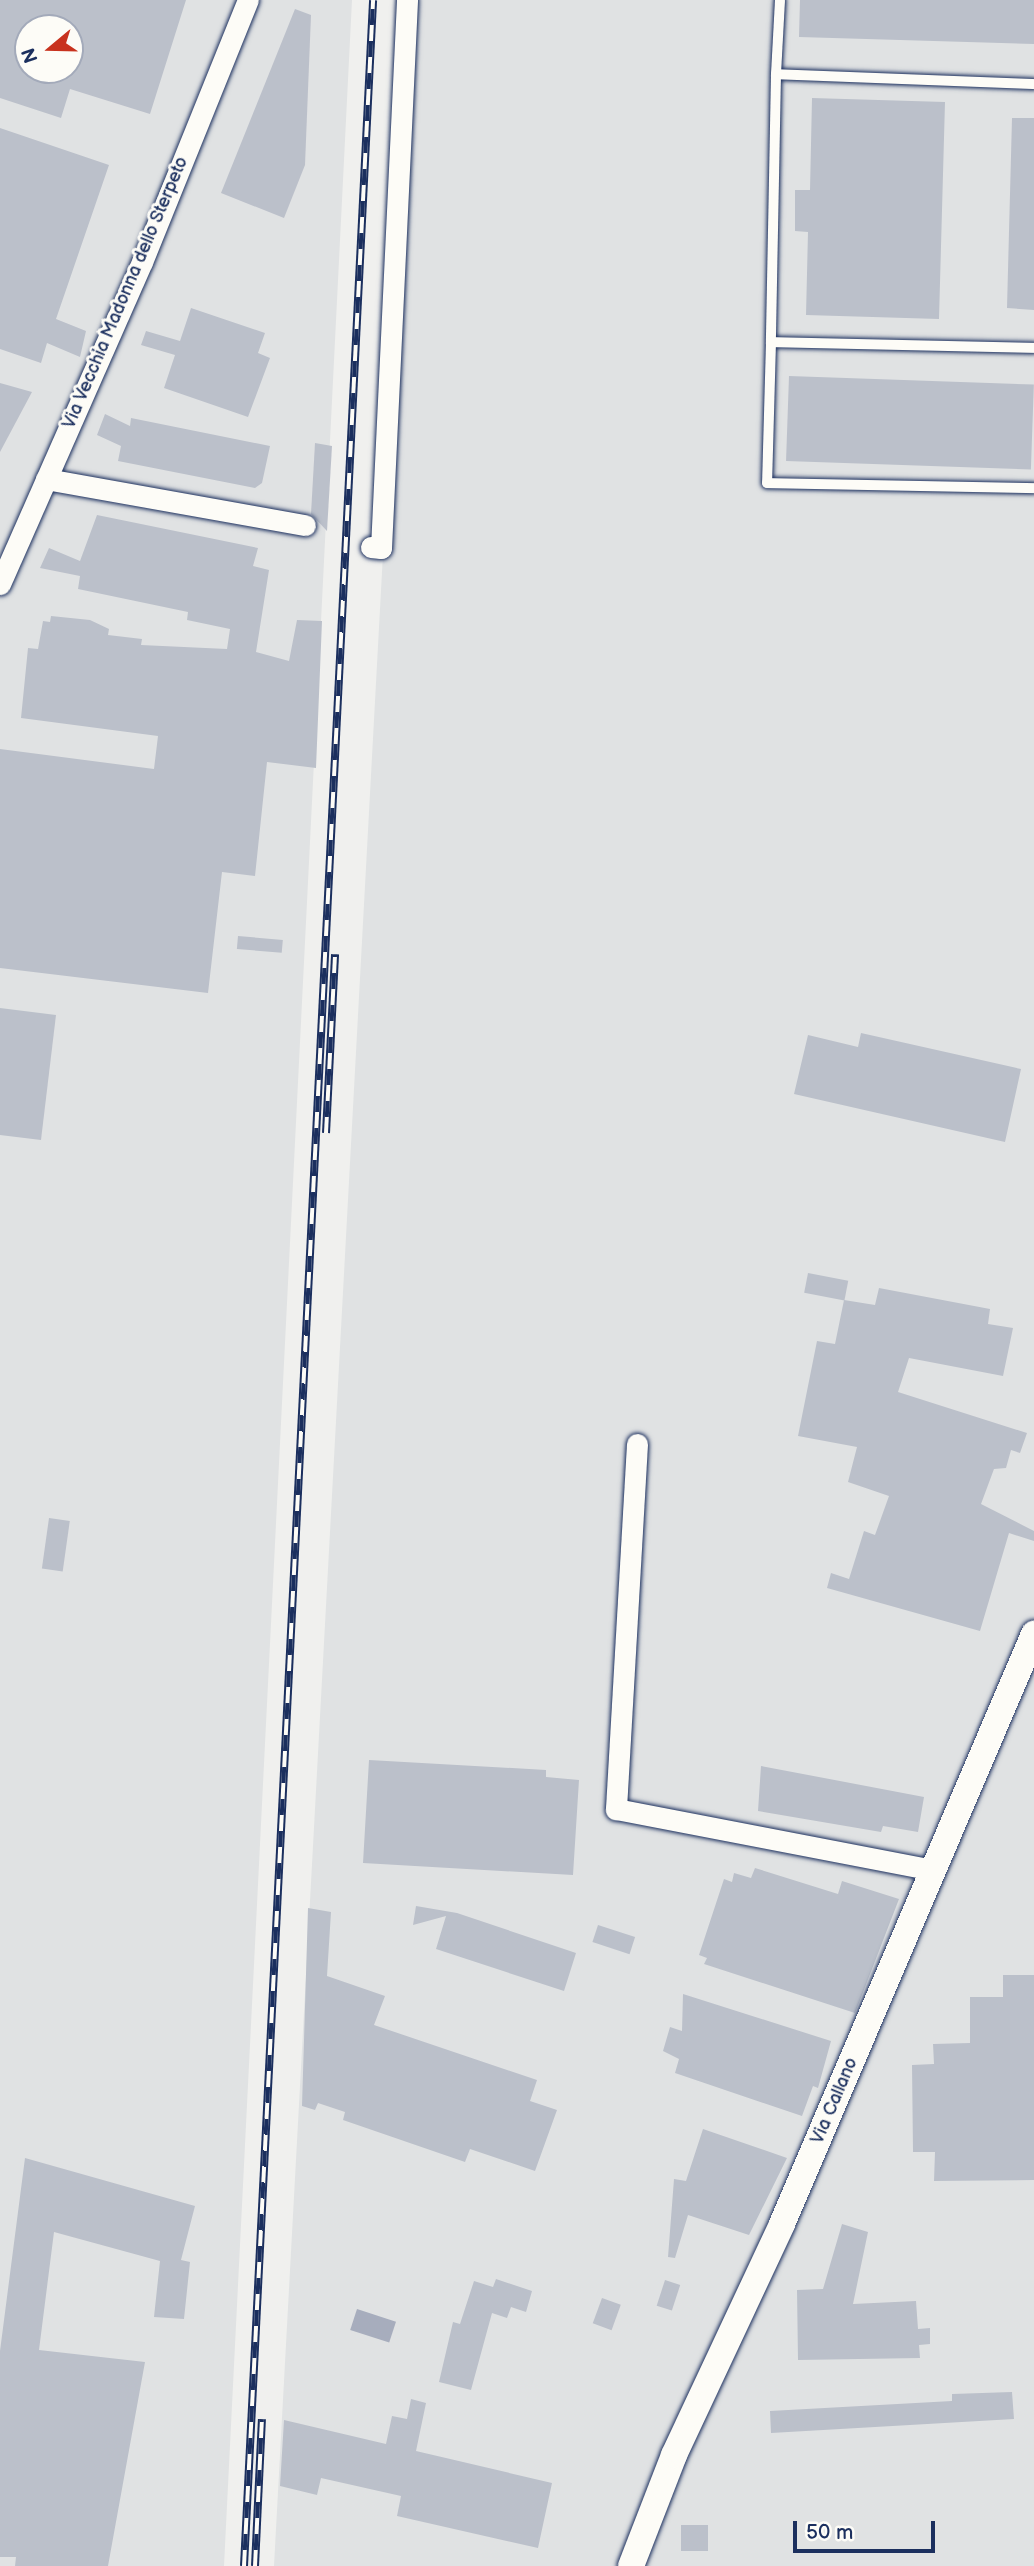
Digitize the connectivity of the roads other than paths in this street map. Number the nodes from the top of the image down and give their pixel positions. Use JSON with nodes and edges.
{"nodes":[{"id":1,"x":248,"y":0,"type":"edge"},
{"id":2,"x":407,"y":0,"type":"edge"},
{"id":3,"x":780,"y":0,"type":"edge"},
{"id":4,"x":776,"y":74,"type":"junction"},
{"id":5,"x":1034,"y":84,"type":"edge"},
{"id":6,"x":771,"y":342,"type":"junction"},
{"id":7,"x":1034,"y":348,"type":"edge"},
{"id":8,"x":46,"y":479,"type":"junction"},
{"id":9,"x":1034,"y":488,"type":"edge"},
{"id":10,"x":305,"y":525,"type":"dead end"},
{"id":11,"x":371,"y":547,"type":"dead end"},
{"id":12,"x":0,"y":584,"type":"edge"},
{"id":13,"x":637,"y":1444,"type":"dead end"},
{"id":14,"x":1034,"y":1634,"type":"edge"},
{"id":15,"x":933,"y":1870,"type":"junction"},
{"id":16,"x":631,"y":2566,"type":"edge"}],
"edges":[{"from":1,"to":8,"type":"street","name":"Via Vecchia Madonna dello Sterpeto"},
{"from":2,"to":11,"type":"street"},
{"from":3,"to":4,"type":"lane"},
{"from":4,"to":5,"type":"lane"},
{"from":4,"to":6,"type":"lane"},
{"from":6,"to":7,"type":"lane"},
{"from":6,"to":9,"type":"lane"},
{"from":8,"to":10,"type":"street"},
{"from":8,"to":12,"type":"street","name":"Via Vecchia Madonna dello Sterpeto"},
{"from":13,"to":15,"type":"street"},
{"from":14,"to":15,"type":"street","name":"Via Callano"},
{"from":15,"to":16,"type":"street","name":"Via Callano"}]}
